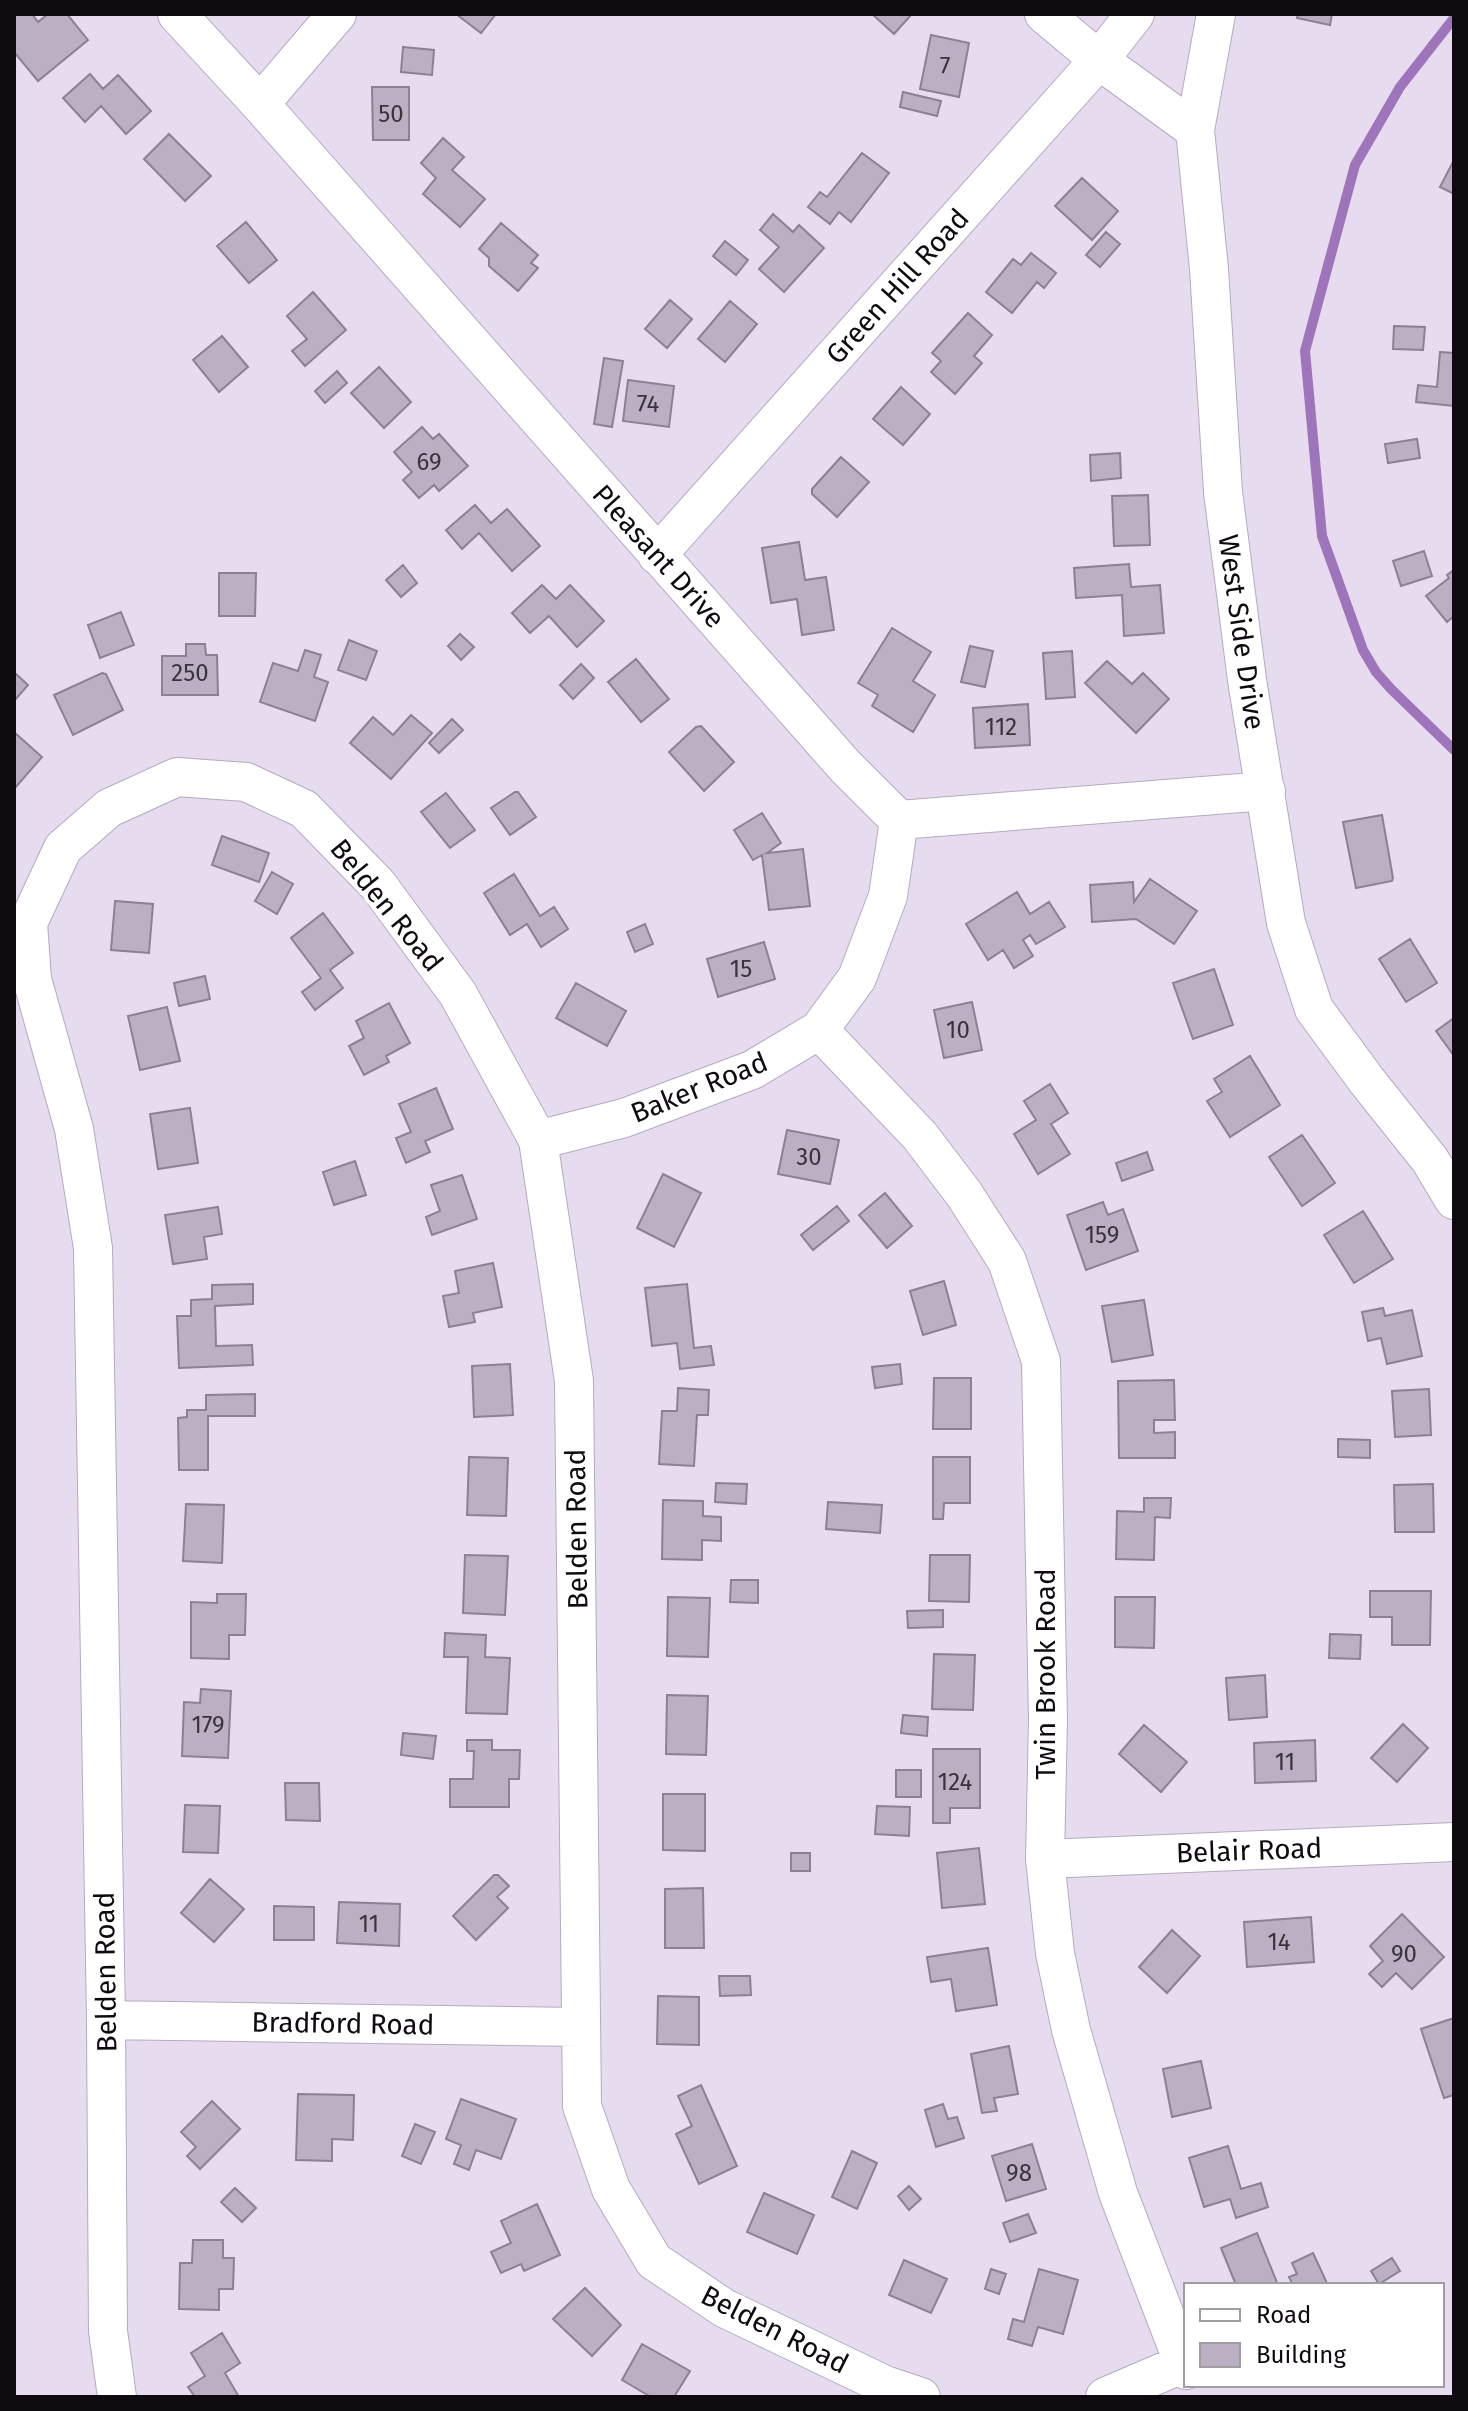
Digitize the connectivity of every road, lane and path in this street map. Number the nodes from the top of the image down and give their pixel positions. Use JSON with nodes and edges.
{"nodes":[{"id":1,"x":177,"y":14,"type":"edge"},
{"id":2,"x":337,"y":14,"type":"edge"},
{"id":3,"x":1044,"y":14,"type":"edge"},
{"id":4,"x":1135,"y":14,"type":"edge"},
{"id":5,"x":1216,"y":14,"type":"edge"},
{"id":6,"x":1099,"y":60,"type":"junction"},
{"id":7,"x":260,"y":104,"type":"junction"},
{"id":8,"x":1195,"y":130,"type":"junction"},
{"id":9,"x":657,"y":555,"type":"junction"},
{"id":10,"x":1266,"y":791,"type":"junction"},
{"id":11,"x":899,"y":820,"type":"junction"},
{"id":12,"x":819,"y":1030,"type":"junction"},
{"id":13,"x":538,"y":1140,"type":"junction"},
{"id":14,"x":1454,"y":1200,"type":"edge"},
{"id":15,"x":1454,"y":1842,"type":"edge"},
{"id":16,"x":1045,"y":1859,"type":"junction"},
{"id":17,"x":106,"y":2020,"type":"junction"},
{"id":18,"x":580,"y":2027,"type":"junction"},
{"id":19,"x":1184,"y":2363,"type":"edge"},
{"id":20,"x":1184,"y":2374,"type":"edge"},
{"id":21,"x":117,"y":2397,"type":"edge"},
{"id":22,"x":921,"y":2397,"type":"edge"},
{"id":23,"x":1105,"y":2397,"type":"edge"}],
"edges":[{"from":1,"to":7,"type":"street","name":"Pleasant Drive"},
{"from":2,"to":7,"type":"street"},
{"from":3,"to":6,"type":"street"},
{"from":4,"to":6,"type":"street","name":"Green Hill Road"},
{"from":5,"to":8,"type":"street","name":"West Side Drive"},
{"from":6,"to":8,"type":"street"},
{"from":6,"to":9,"type":"street","name":"Green Hill Road"},
{"from":7,"to":9,"type":"street","name":"Pleasant Drive"},
{"from":8,"to":10,"type":"street","name":"West Side Drive"},
{"from":9,"to":11,"type":"street","name":"Pleasant Drive"},
{"from":10,"to":11,"type":"street"},
{"from":10,"to":14,"type":"street","name":"West Side Drive"},
{"from":11,"to":12,"type":"street","name":"Baker Road"},
{"from":12,"to":13,"type":"street","name":"Baker Road"},
{"from":12,"to":16,"type":"street","name":"Twin Brook Road"},
{"from":13,"to":17,"type":"street","name":"Belden Road"},
{"from":13,"to":18,"type":"street","name":"Belden Road"},
{"from":15,"to":16,"type":"street","name":"Belair Road"},
{"from":16,"to":19,"type":"street","name":"Twin Brook Road"},
{"from":17,"to":18,"type":"street","name":"Bradford Road"},
{"from":17,"to":21,"type":"street","name":"Belden Road"},
{"from":18,"to":22,"type":"street","name":"Belden Road"},
{"from":20,"to":23,"type":"street"}]}
